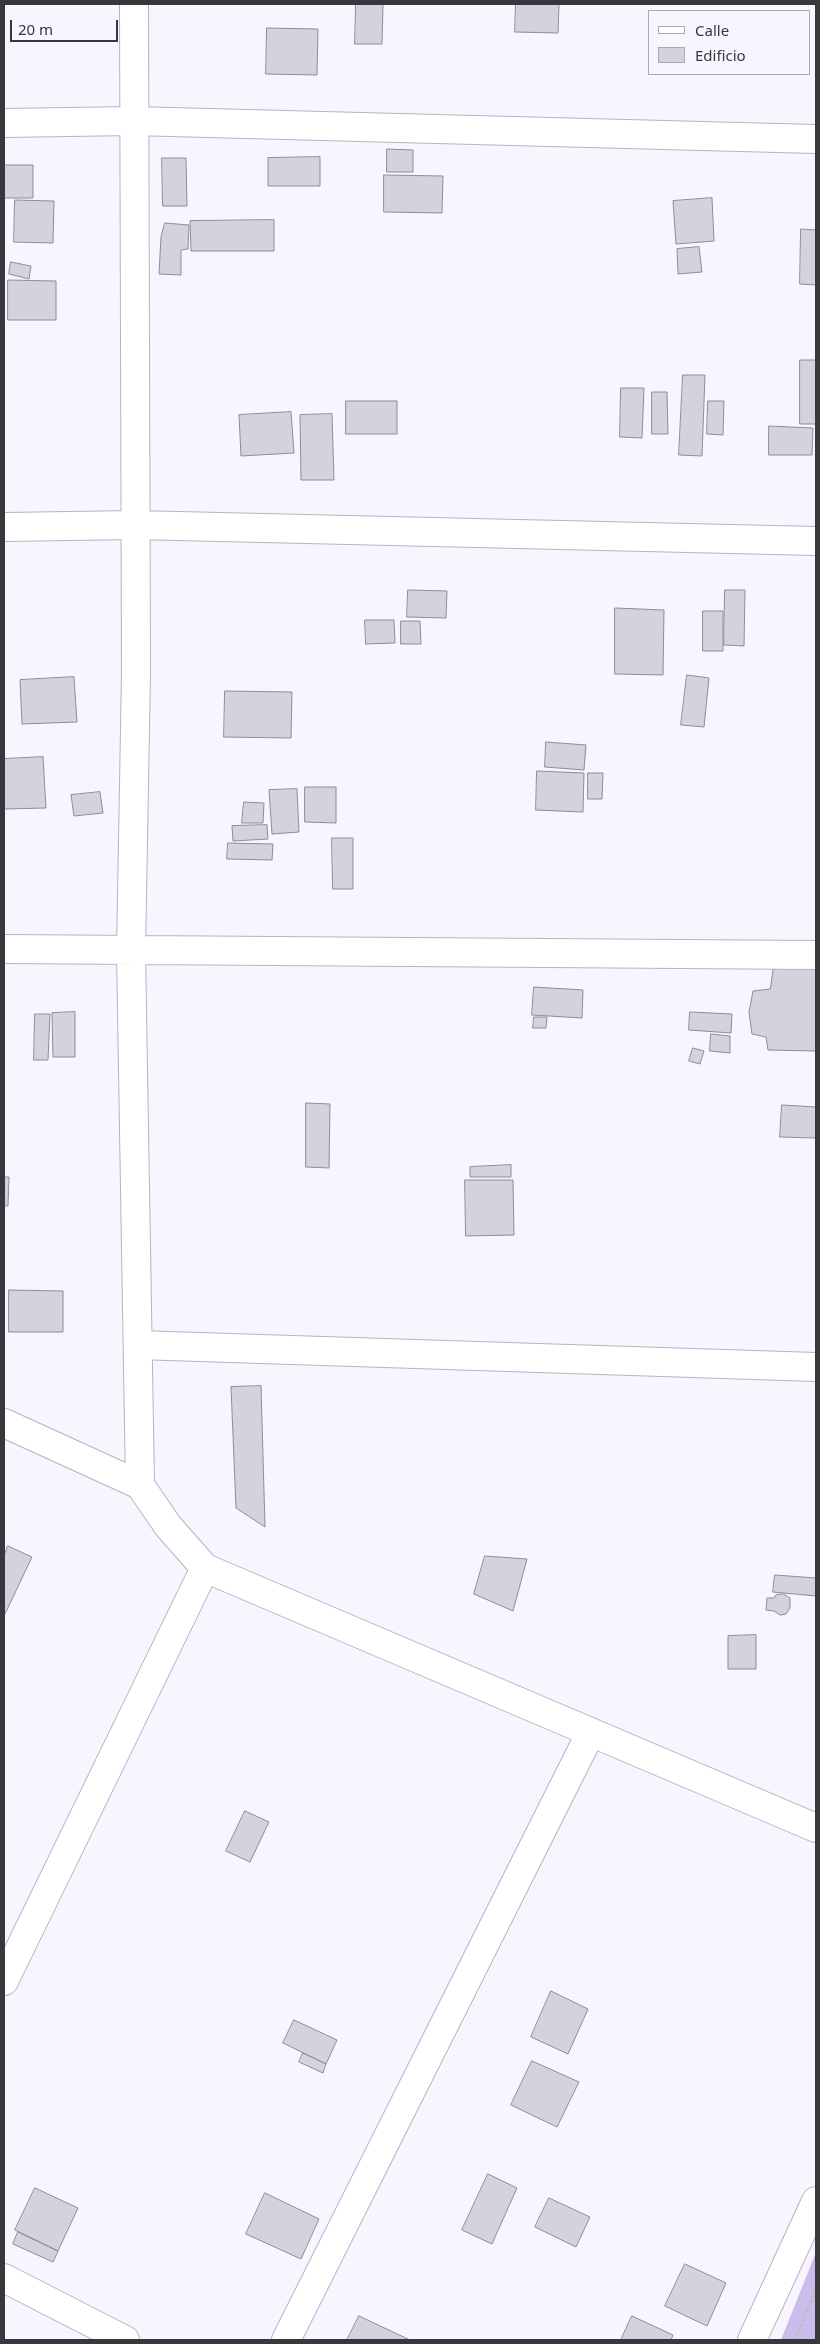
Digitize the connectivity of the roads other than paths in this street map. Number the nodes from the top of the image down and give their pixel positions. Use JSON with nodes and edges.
{"nodes":[{"id":1,"x":134,"y":4,"type":"edge"},
{"id":2,"x":133,"y":121,"type":"junction"},
{"id":3,"x":4,"y":123,"type":"edge"},
{"id":4,"x":816,"y":139,"type":"edge"},
{"id":5,"x":135,"y":525,"type":"junction"},
{"id":6,"x":4,"y":527,"type":"edge"},
{"id":7,"x":816,"y":541,"type":"edge"},
{"id":8,"x":4,"y":949,"type":"edge"},
{"id":9,"x":131,"y":951,"type":"junction"},
{"id":10,"x":816,"y":955,"type":"edge"},
{"id":11,"x":138,"y":1345,"type":"junction"},
{"id":12,"x":816,"y":1368,"type":"edge"},
{"id":13,"x":4,"y":1423,"type":"edge"},
{"id":14,"x":140,"y":1486,"type":"junction"},
{"id":15,"x":205,"y":1568,"type":"junction"},
{"id":16,"x":591,"y":1732,"type":"junction"},
{"id":17,"x":816,"y":1828,"type":"edge"},
{"id":18,"x":4,"y":1981,"type":"edge"},
{"id":19,"x":816,"y":2201,"type":"edge"},
{"id":20,"x":4,"y":2278,"type":"edge"},
{"id":21,"x":125,"y":2340,"type":"edge"},
{"id":22,"x":286,"y":2340,"type":"edge"},
{"id":23,"x":752,"y":2340,"type":"edge"}],
"edges":[{"from":1,"to":2,"type":"street"},
{"from":2,"to":3,"type":"street"},
{"from":2,"to":4,"type":"street"},
{"from":2,"to":5,"type":"street"},
{"from":5,"to":6,"type":"street"},
{"from":5,"to":7,"type":"street"},
{"from":5,"to":9,"type":"street"},
{"from":8,"to":9,"type":"street"},
{"from":9,"to":10,"type":"street"},
{"from":9,"to":11,"type":"street"},
{"from":11,"to":12,"type":"street"},
{"from":11,"to":14,"type":"street"},
{"from":13,"to":14,"type":"street"},
{"from":14,"to":15,"type":"street"},
{"from":15,"to":16,"type":"street"},
{"from":15,"to":18,"type":"street"},
{"from":16,"to":17,"type":"street"},
{"from":16,"to":22,"type":"street"},
{"from":19,"to":23,"type":"street"},
{"from":20,"to":21,"type":"street"}]}
